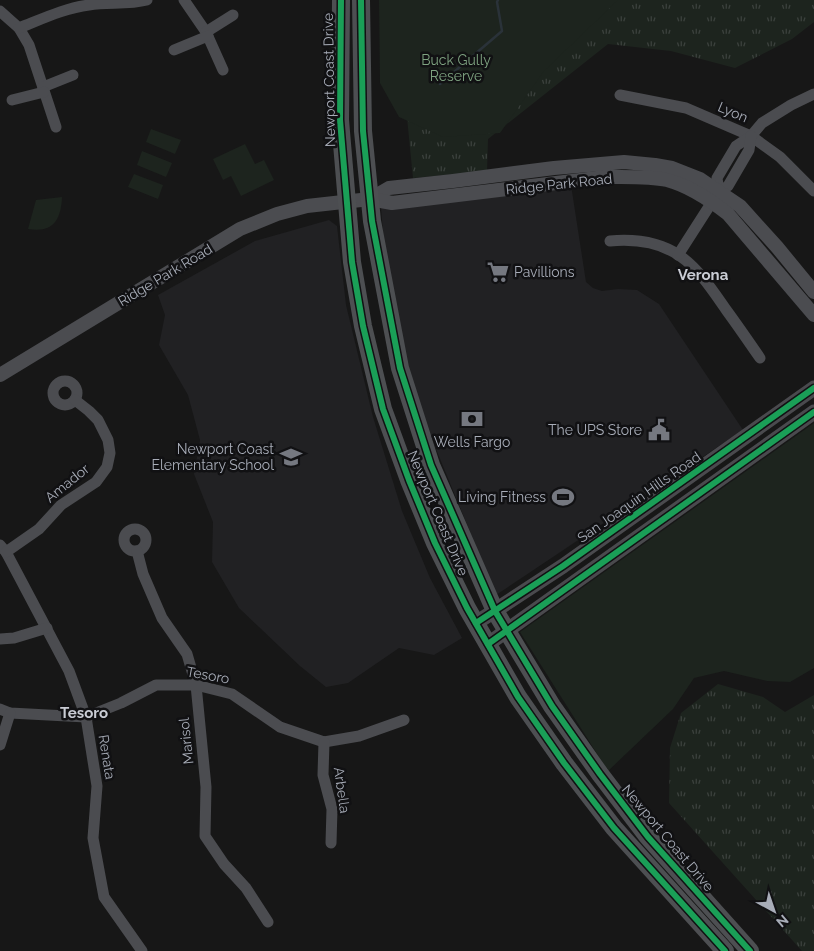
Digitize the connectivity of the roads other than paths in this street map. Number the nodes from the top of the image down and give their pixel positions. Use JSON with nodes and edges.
{"nodes":[{"id":1,"x":147,"y":0,"type":"edge"},
{"id":2,"x":184,"y":0,"type":"edge"},
{"id":3,"x":341,"y":0,"type":"edge"},
{"id":4,"x":361,"y":0,"type":"edge"},
{"id":5,"x":97,"y":2,"type":"edge"},
{"id":6,"x":0,"y":11,"type":"edge"},
{"id":7,"x":233,"y":14,"type":"dead end"},
{"id":8,"x":19,"y":28,"type":"junction"},
{"id":9,"x":207,"y":34,"type":"junction"},
{"id":10,"x":174,"y":50,"type":"dead end"},
{"id":11,"x":223,"y":70,"type":"dead end"},
{"id":12,"x":73,"y":75,"type":"dead end"},
{"id":13,"x":44,"y":90,"type":"junction"},
{"id":14,"x":814,"y":94,"type":"edge"},
{"id":15,"x":620,"y":96,"type":"dead end"},
{"id":16,"x":12,"y":100,"type":"dead end"},
{"id":17,"x":56,"y":127,"type":"dead end"},
{"id":18,"x":751,"y":136,"type":"junction"},
{"id":19,"x":814,"y":192,"type":"edge"},
{"id":20,"x":715,"y":196,"type":"junction"},
{"id":21,"x":370,"y":198,"type":"junction"},
{"id":22,"x":347,"y":201,"type":"junction"},
{"id":23,"x":610,"y":241,"type":"dead end"},
{"id":24,"x":678,"y":254,"type":"junction"},
{"id":25,"x":814,"y":292,"type":"edge"},
{"id":26,"x":814,"y":315,"type":"edge"},
{"id":27,"x":760,"y":358,"type":"dead end"},
{"id":28,"x":0,"y":375,"type":"edge"},
{"id":29,"x":814,"y":388,"type":"edge"},
{"id":30,"x":75,"y":400,"type":"dead end"},
{"id":31,"x":814,"y":412,"type":"edge"},
{"id":32,"x":3,"y":549,"type":"edge"},
{"id":33,"x":137,"y":551,"type":"dead end"},
{"id":34,"x":495,"y":611,"type":"junction"},
{"id":35,"x":476,"y":623,"type":"junction"},
{"id":36,"x":47,"y":628,"type":"junction"},
{"id":37,"x":507,"y":631,"type":"junction"},
{"id":38,"x":0,"y":639,"type":"edge"},
{"id":39,"x":488,"y":644,"type":"junction"},
{"id":40,"x":196,"y":685,"type":"junction"},
{"id":41,"x":5,"y":711,"type":"edge"},
{"id":42,"x":86,"y":717,"type":"junction"},
{"id":43,"x":404,"y":720,"type":"dead end"},
{"id":44,"x":324,"y":742,"type":"junction"},
{"id":45,"x":0,"y":745,"type":"edge"},
{"id":46,"x":331,"y":843,"type":"dead end"},
{"id":47,"x":268,"y":922,"type":"dead end"},
{"id":48,"x":142,"y":951,"type":"edge"},
{"id":49,"x":725,"y":951,"type":"edge"},
{"id":50,"x":750,"y":951,"type":"edge"}],
"edges":[{"from":1,"to":5,"type":"street"},
{"from":2,"to":9,"type":"street"},
{"from":3,"to":22,"type":"main road","name":"Newport Coast Drive"},
{"from":4,"to":21,"type":"main road","name":"Newport Coast Drive"},
{"from":5,"to":8,"type":"street"},
{"from":6,"to":8,"type":"street"},
{"from":7,"to":9,"type":"street"},
{"from":8,"to":13,"type":"street"},
{"from":9,"to":10,"type":"street"},
{"from":9,"to":11,"type":"street"},
{"from":12,"to":13,"type":"street"},
{"from":13,"to":16,"type":"street"},
{"from":13,"to":17,"type":"street"},
{"from":14,"to":18,"type":"street"},
{"from":15,"to":18,"type":"street","name":"Lyon"},
{"from":18,"to":19,"type":"street","name":"Lyon"},
{"from":18,"to":20,"type":"street"},
{"from":20,"to":21,"type":"street","name":"Ridge Park Road"},
{"from":20,"to":24,"type":"street"},
{"from":20,"to":25,"type":"street","name":"Ridge Park Road"},
{"from":20,"to":26,"type":"street","name":"Ridge Park Road"},
{"from":21,"to":22,"type":"street","name":"Ridge Park Road"},
{"from":21,"to":34,"type":"main road","name":"Newport Coast Drive"},
{"from":22,"to":28,"type":"street","name":"Ridge Park Road"},
{"from":22,"to":35,"type":"main road","name":"Newport Coast Drive"},
{"from":23,"to":24,"type":"street"},
{"from":24,"to":27,"type":"street"},
{"from":29,"to":34,"type":"main road","name":"San Joaquin Hills Road"},
{"from":30,"to":32,"type":"street","name":"Amador"},
{"from":31,"to":37,"type":"main road"},
{"from":32,"to":36,"type":"street","name":"Renata"},
{"from":33,"to":40,"type":"street","name":"Marisol"},
{"from":34,"to":35,"type":"main road","name":"San Joaquin Hills Road"},
{"from":34,"to":37,"type":"main road","name":"Newport Coast Drive"},
{"from":35,"to":39,"type":"main road","name":"Newport Coast Drive"},
{"from":36,"to":38,"type":"street"},
{"from":36,"to":42,"type":"street","name":"Renata"},
{"from":37,"to":39,"type":"main road"},
{"from":37,"to":50,"type":"main road","name":"Newport Coast Drive"},
{"from":39,"to":49,"type":"main road","name":"Newport Coast Drive"},
{"from":40,"to":42,"type":"street","name":"Tesoro"},
{"from":40,"to":44,"type":"street","name":"Tesoro"},
{"from":40,"to":47,"type":"street","name":"Marisol"},
{"from":41,"to":42,"type":"street","name":"Tesoro"},
{"from":41,"to":45,"type":"street"},
{"from":42,"to":48,"type":"street","name":"Renata"},
{"from":43,"to":44,"type":"street","name":"Tesoro"},
{"from":44,"to":46,"type":"street","name":"Arbella"}]}
